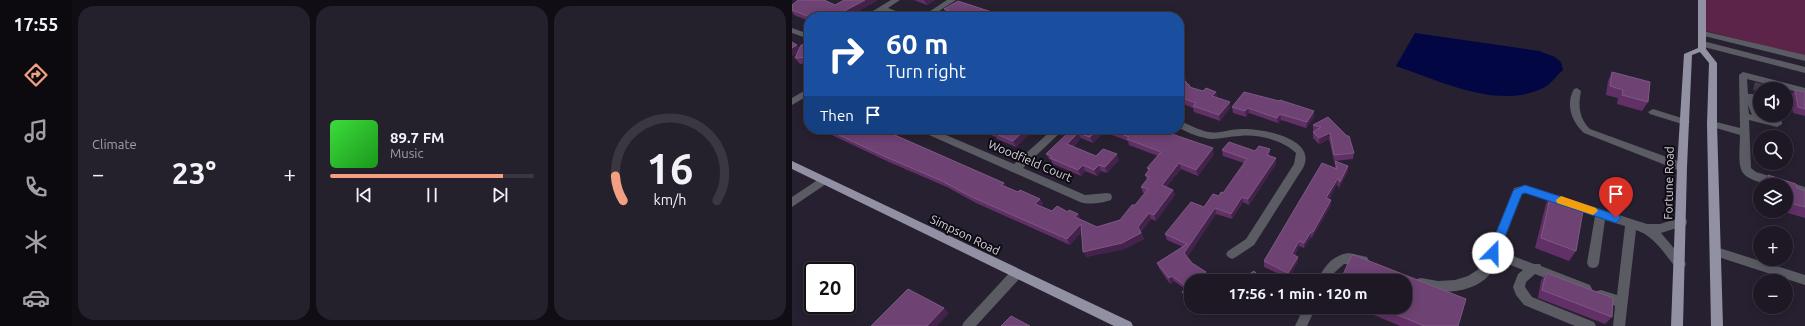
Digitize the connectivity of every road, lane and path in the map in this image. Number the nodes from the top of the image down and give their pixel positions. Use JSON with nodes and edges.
{"nodes":[{"id":1,"x":896,"y":0,"type":"edge"},
{"id":2,"x":952,"y":0,"type":"edge"},
{"id":3,"x":1702,"y":0,"type":"edge"},
{"id":4,"x":882,"y":8,"type":"junction"},
{"id":5,"x":875,"y":12,"type":"edge"},
{"id":6,"x":894,"y":12,"type":"edge"},
{"id":7,"x":933,"y":12,"type":"edge"},
{"id":8,"x":792,"y":30,"type":"edge"},
{"id":9,"x":1703,"y":32,"type":"junction"},
{"id":10,"x":804,"y":35,"type":"edge"},
{"id":11,"x":1702,"y":47,"type":"junction"},
{"id":12,"x":1805,"y":58,"type":"edge"},
{"id":13,"x":1805,"y":70,"type":"edge"},
{"id":14,"x":1762,"y":82,"type":"tunnel mouth"},
{"id":15,"x":1793,"y":88,"type":"edge"},
{"id":16,"x":1753,"y":90,"type":"edge"},
{"id":17,"x":1805,"y":90,"type":"edge"},
{"id":18,"x":1578,"y":91,"type":"dead end"},
{"id":19,"x":804,"y":94,"type":"edge"},
{"id":20,"x":1753,"y":100,"type":"edge"},
{"id":21,"x":792,"y":102,"type":"edge"},
{"id":22,"x":1654,"y":112,"type":"dead end"},
{"id":23,"x":1745,"y":116,"type":"junction"},
{"id":24,"x":1753,"y":118,"type":"edge"},
{"id":25,"x":1685,"y":122,"type":"junction"},
{"id":26,"x":1769,"y":122,"type":"edge"},
{"id":27,"x":1777,"y":122,"type":"edge"},
{"id":28,"x":1712,"y":124,"type":"junction"},
{"id":29,"x":1184,"y":126,"type":"edge"},
{"id":30,"x":1745,"y":133,"type":"junction"},
{"id":31,"x":934,"y":134,"type":"edge"},
{"id":32,"x":1054,"y":134,"type":"edge"},
{"id":33,"x":792,"y":165,"type":"edge"},
{"id":34,"x":1682,"y":167,"type":"junction"},
{"id":35,"x":1015,"y":169,"type":"junction"},
{"id":36,"x":1762,"y":178,"type":"edge"},
{"id":37,"x":822,"y":181,"type":"junction"},
{"id":38,"x":1793,"y":187,"type":"edge"},
{"id":39,"x":1805,"y":191,"type":"edge"},
{"id":40,"x":1107,"y":197,"type":"dead end"},
{"id":41,"x":792,"y":203,"type":"edge"},
{"id":42,"x":1601,"y":214,"type":"junction"},
{"id":43,"x":1682,"y":222,"type":"junction"},
{"id":44,"x":1631,"y":223,"type":"junction"},
{"id":45,"x":1647,"y":229,"type":"junction"},
{"id":46,"x":1716,"y":252,"type":"junction"},
{"id":47,"x":1493,"y":253,"type":"junction"},
{"id":48,"x":1232,"y":254,"type":"dead end"},
{"id":49,"x":1593,"y":263,"type":"dead end"},
{"id":50,"x":1680,"y":264,"type":"junction"},
{"id":51,"x":1377,"y":266,"type":"edge"},
{"id":52,"x":1536,"y":268,"type":"junction"},
{"id":53,"x":1016,"y":274,"type":"junction"},
{"id":54,"x":1327,"y":274,"type":"edge"},
{"id":55,"x":1412,"y":279,"type":"edge"},
{"id":56,"x":1805,"y":280,"type":"edge"},
{"id":57,"x":1622,"y":303,"type":"junction"},
{"id":58,"x":1307,"y":314,"type":"edge"},
{"id":59,"x":968,"y":326,"type":"edge"},
{"id":60,"x":1127,"y":326,"type":"edge"},
{"id":61,"x":1301,"y":326,"type":"edge"},
{"id":62,"x":1590,"y":326,"type":"edge"},
{"id":63,"x":1619,"y":326,"type":"edge"},
{"id":64,"x":1677,"y":326,"type":"edge"},
{"id":65,"x":1717,"y":326,"type":"edge"}],
"edges":[{"from":1,"to":4,"type":"street"},
{"from":2,"to":7,"type":"street"},
{"from":3,"to":9,"type":"main road"},
{"from":4,"to":5,"type":"street"},
{"from":4,"to":6,"type":"street"},
{"from":8,"to":10,"type":"street"},
{"from":9,"to":11,"type":"main road"},
{"from":9,"to":12,"type":"street"},
{"from":11,"to":13,"type":"street"},
{"from":11,"to":25,"type":"main road","name":"Fortune Road"},
{"from":11,"to":28,"type":"main road"},
{"from":14,"to":16,"type":"street"},
{"from":15,"to":17,"type":"street"},
{"from":18,"to":34,"type":"street"},
{"from":19,"to":21,"type":"street"},
{"from":20,"to":23,"type":"street"},
{"from":22,"to":25,"type":"street"},
{"from":23,"to":24,"type":"street"},
{"from":23,"to":30,"type":"street"},
{"from":25,"to":34,"type":"main road","name":"Fortune Road"},
{"from":26,"to":27,"type":"street"},
{"from":28,"to":30,"type":"street"},
{"from":28,"to":46,"type":"main road"},
{"from":29,"to":48,"type":"street"},
{"from":30,"to":36,"type":"street"},
{"from":31,"to":35,"type":"street","name":"Woodfield Court"},
{"from":32,"to":35,"type":"street"},
{"from":33,"to":37,"type":"main road","name":"Simpson Road"},
{"from":34,"to":43,"type":"main road","name":"Fortune Road"},
{"from":35,"to":40,"type":"street","name":"Woodfield Court"},
{"from":37,"to":41,"type":"street"},
{"from":37,"to":53,"type":"main road","name":"Simpson Road"},
{"from":38,"to":39,"type":"street"},
{"from":42,"to":44,"type":"street"},
{"from":42,"to":47,"type":"street"},
{"from":42,"to":49,"type":"street"},
{"from":43,"to":45,"type":"street"},
{"from":43,"to":50,"type":"main road","name":"Fortune Road"},
{"from":44,"to":45,"type":"street"},
{"from":44,"to":57,"type":"street"},
{"from":45,"to":50,"type":"street"},
{"from":46,"to":56,"type":"street"},
{"from":46,"to":65,"type":"main road"},
{"from":47,"to":52,"type":"street"},
{"from":47,"to":55,"type":"street"},
{"from":50,"to":64,"type":"main road","name":"Fortune Road"},
{"from":51,"to":54,"type":"street"},
{"from":52,"to":57,"type":"street"},
{"from":52,"to":62,"type":"street"},
{"from":53,"to":59,"type":"street"},
{"from":53,"to":60,"type":"main road","name":"Simpson Road"},
{"from":57,"to":63,"type":"street"},
{"from":58,"to":61,"type":"street"}]}
